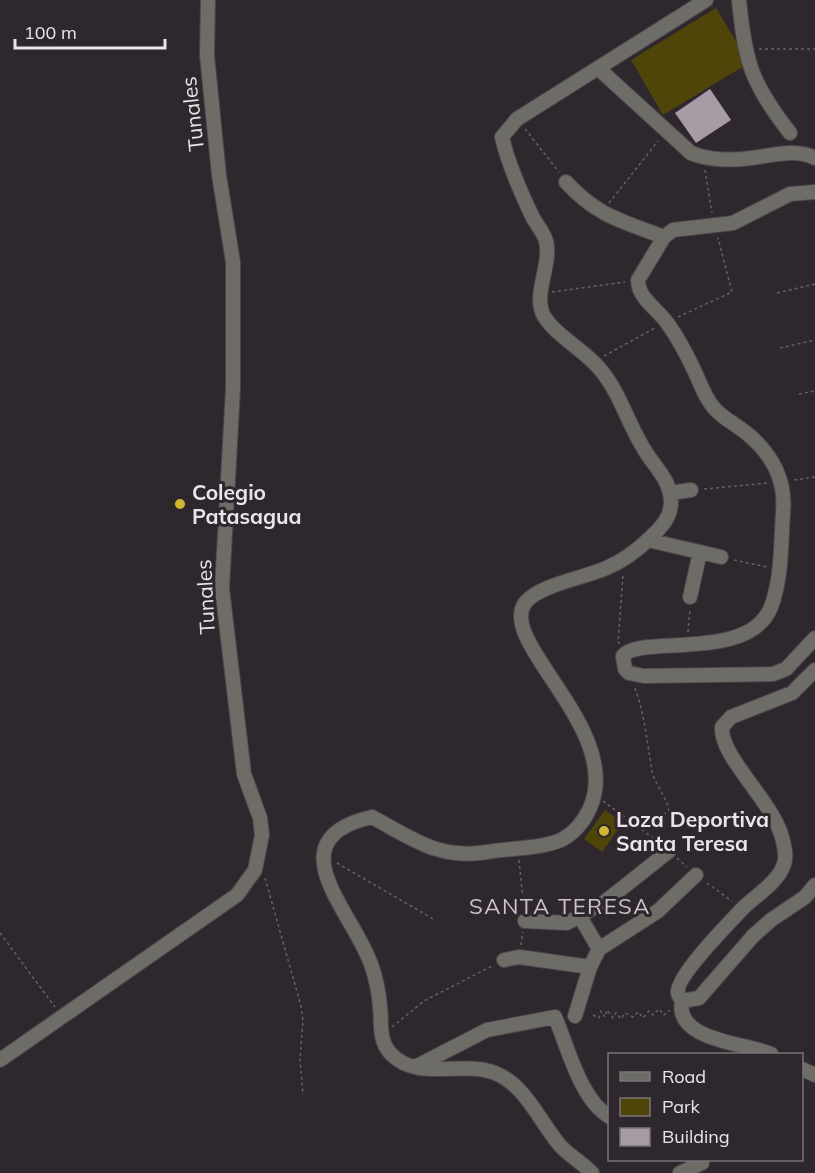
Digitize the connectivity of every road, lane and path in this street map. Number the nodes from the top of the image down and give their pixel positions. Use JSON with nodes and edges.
{"nodes":[{"id":1,"x":208,"y":0,"type":"edge"},
{"id":2,"x":706,"y":0,"type":"edge"},
{"id":3,"x":739,"y":0,"type":"edge"},
{"id":4,"x":743,"y":49,"type":"junction"},
{"id":5,"x":815,"y":49,"type":"edge"},
{"id":6,"x":598,"y":69,"type":"junction"},
{"id":7,"x":517,"y":118,"type":"junction"},
{"id":8,"x":666,"y":130,"type":"junction"},
{"id":9,"x":790,"y":133,"type":"dead end"},
{"id":10,"x":702,"y":158,"type":"junction"},
{"id":11,"x":815,"y":158,"type":"edge"},
{"id":12,"x":566,"y":182,"type":"joint"},
{"id":13,"x":815,"y":192,"type":"edge"},
{"id":14,"x":601,"y":213,"type":"junction"},
{"id":15,"x":714,"y":225,"type":"junction"},
{"id":16,"x":664,"y":237,"type":"junction"},
{"id":17,"x":638,"y":280,"type":"junction"},
{"id":18,"x":815,"y":284,"type":"edge"},
{"id":19,"x":732,"y":292,"type":"dead end"},
{"id":20,"x":542,"y":293,"type":"junction"},
{"id":21,"x":777,"y":293,"type":"dead end"},
{"id":22,"x":815,"y":340,"type":"edge"},
{"id":23,"x":780,"y":348,"type":"dead end"},
{"id":24,"x":815,"y":391,"type":"edge"},
{"id":25,"x":799,"y":394,"type":"dead end"},
{"id":26,"x":815,"y":477,"type":"edge"},
{"id":27,"x":782,"y":482,"type":"junction"},
{"id":28,"x":691,"y":490,"type":"joint"},
{"id":29,"x":670,"y":493,"type":"junction"},
{"id":30,"x":648,"y":540,"type":"junction"},
{"id":31,"x":700,"y":552,"type":"junction"},
{"id":32,"x":721,"y":557,"type":"joint"},
{"id":33,"x":624,"y":559,"type":"junction"},
{"id":34,"x":779,"y":570,"type":"junction"},
{"id":35,"x":690,"y":597,"type":"joint"},
{"id":36,"x":815,"y":638,"type":"edge"},
{"id":37,"x":688,"y":647,"type":"junction"},
{"id":38,"x":627,"y":651,"type":"junction"},
{"id":39,"x":815,"y":670,"type":"edge"},
{"id":40,"x":630,"y":673,"type":"junction"},
{"id":41,"x":646,"y":831,"type":"dead end"},
{"id":42,"x":518,"y":847,"type":"junction"},
{"id":43,"x":669,"y":851,"type":"dead end"},
{"id":44,"x":322,"y":854,"type":"junction"},
{"id":45,"x":255,"y":870,"type":"junction"},
{"id":46,"x":696,"y":875,"type":"dead end"},
{"id":47,"x":815,"y":885,"type":"edge"},
{"id":48,"x":579,"y":915,"type":"junction"},
{"id":49,"x":435,"y":920,"type":"dead end"},
{"id":50,"x":525,"y":921,"type":"junction"},
{"id":51,"x":0,"y":933,"type":"edge"},
{"id":52,"x":599,"y":950,"type":"junction"},
{"id":53,"x":519,"y":957,"type":"junction"},
{"id":54,"x":504,"y":960,"type":"joint"},
{"id":55,"x":590,"y":967,"type":"junction"},
{"id":56,"x":682,"y":1008,"type":"junction"},
{"id":57,"x":62,"y":1016,"type":"junction"},
{"id":58,"x":575,"y":1016,"type":"dead end"},
{"id":59,"x":593,"y":1016,"type":"dead end"},
{"id":60,"x":380,"y":1033,"type":"junction"},
{"id":61,"x":768,"y":1053,"type":"edge"},
{"id":62,"x":0,"y":1060,"type":"edge"},
{"id":63,"x":415,"y":1067,"type":"junction"},
{"id":64,"x":303,"y":1095,"type":"dead end"},
{"id":65,"x":608,"y":1117,"type":"edge"},
{"id":66,"x":592,"y":1173,"type":"edge"}],
"edges":[{"from":1,"to":45,"type":"street","name":"Tunales"},
{"from":2,"to":6,"type":"street"},
{"from":3,"to":4,"type":"street"},
{"from":4,"to":5,"type":"path"},
{"from":4,"to":9,"type":"street"},
{"from":6,"to":7,"type":"street"},
{"from":6,"to":8,"type":"street"},
{"from":7,"to":12,"type":"path"},
{"from":7,"to":20,"type":"street"},
{"from":8,"to":10,"type":"street"},
{"from":8,"to":14,"type":"path"},
{"from":10,"to":11,"type":"street"},
{"from":10,"to":15,"type":"path"},
{"from":12,"to":14,"type":"street"},
{"from":13,"to":15,"type":"street"},
{"from":14,"to":16,"type":"street"},
{"from":15,"to":16,"type":"street"},
{"from":15,"to":19,"type":"path"},
{"from":16,"to":17,"type":"street"},
{"from":17,"to":20,"type":"path"},
{"from":17,"to":27,"type":"street"},
{"from":18,"to":21,"type":"path"},
{"from":20,"to":29,"type":"street"},
{"from":22,"to":23,"type":"path"},
{"from":24,"to":25,"type":"path"},
{"from":26,"to":27,"type":"path"},
{"from":27,"to":28,"type":"path"},
{"from":27,"to":34,"type":"street"},
{"from":28,"to":29,"type":"street"},
{"from":29,"to":30,"type":"street"},
{"from":30,"to":31,"type":"street"},
{"from":30,"to":33,"type":"street"},
{"from":31,"to":32,"type":"street"},
{"from":31,"to":35,"type":"street"},
{"from":32,"to":34,"type":"path"},
{"from":33,"to":38,"type":"path"},
{"from":33,"to":42,"type":"street"},
{"from":34,"to":37,"type":"street"},
{"from":35,"to":37,"type":"path"},
{"from":36,"to":40,"type":"street"},
{"from":37,"to":38,"type":"street"},
{"from":38,"to":40,"type":"street"},
{"from":39,"to":56,"type":"street"},
{"from":40,"to":41,"type":"path"},
{"from":42,"to":44,"type":"street"},
{"from":42,"to":50,"type":"path"},
{"from":43,"to":48,"type":"street"},
{"from":44,"to":49,"type":"path"},
{"from":44,"to":60,"type":"street"},
{"from":45,"to":57,"type":"street","name":"Tunales"},
{"from":45,"to":64,"type":"path"},
{"from":46,"to":52,"type":"street"},
{"from":47,"to":56,"type":"street"},
{"from":48,"to":50,"type":"street"},
{"from":48,"to":52,"type":"street"},
{"from":50,"to":53,"type":"path"},
{"from":51,"to":57,"type":"path"},
{"from":52,"to":55,"type":"street"},
{"from":53,"to":54,"type":"street"},
{"from":53,"to":55,"type":"street"},
{"from":54,"to":60,"type":"path"},
{"from":55,"to":58,"type":"street"},
{"from":56,"to":59,"type":"path"},
{"from":56,"to":61,"type":"street"},
{"from":57,"to":62,"type":"street","name":"Tunales"},
{"from":60,"to":63,"type":"street"},
{"from":63,"to":65,"type":"street"},
{"from":63,"to":66,"type":"street"}]}
